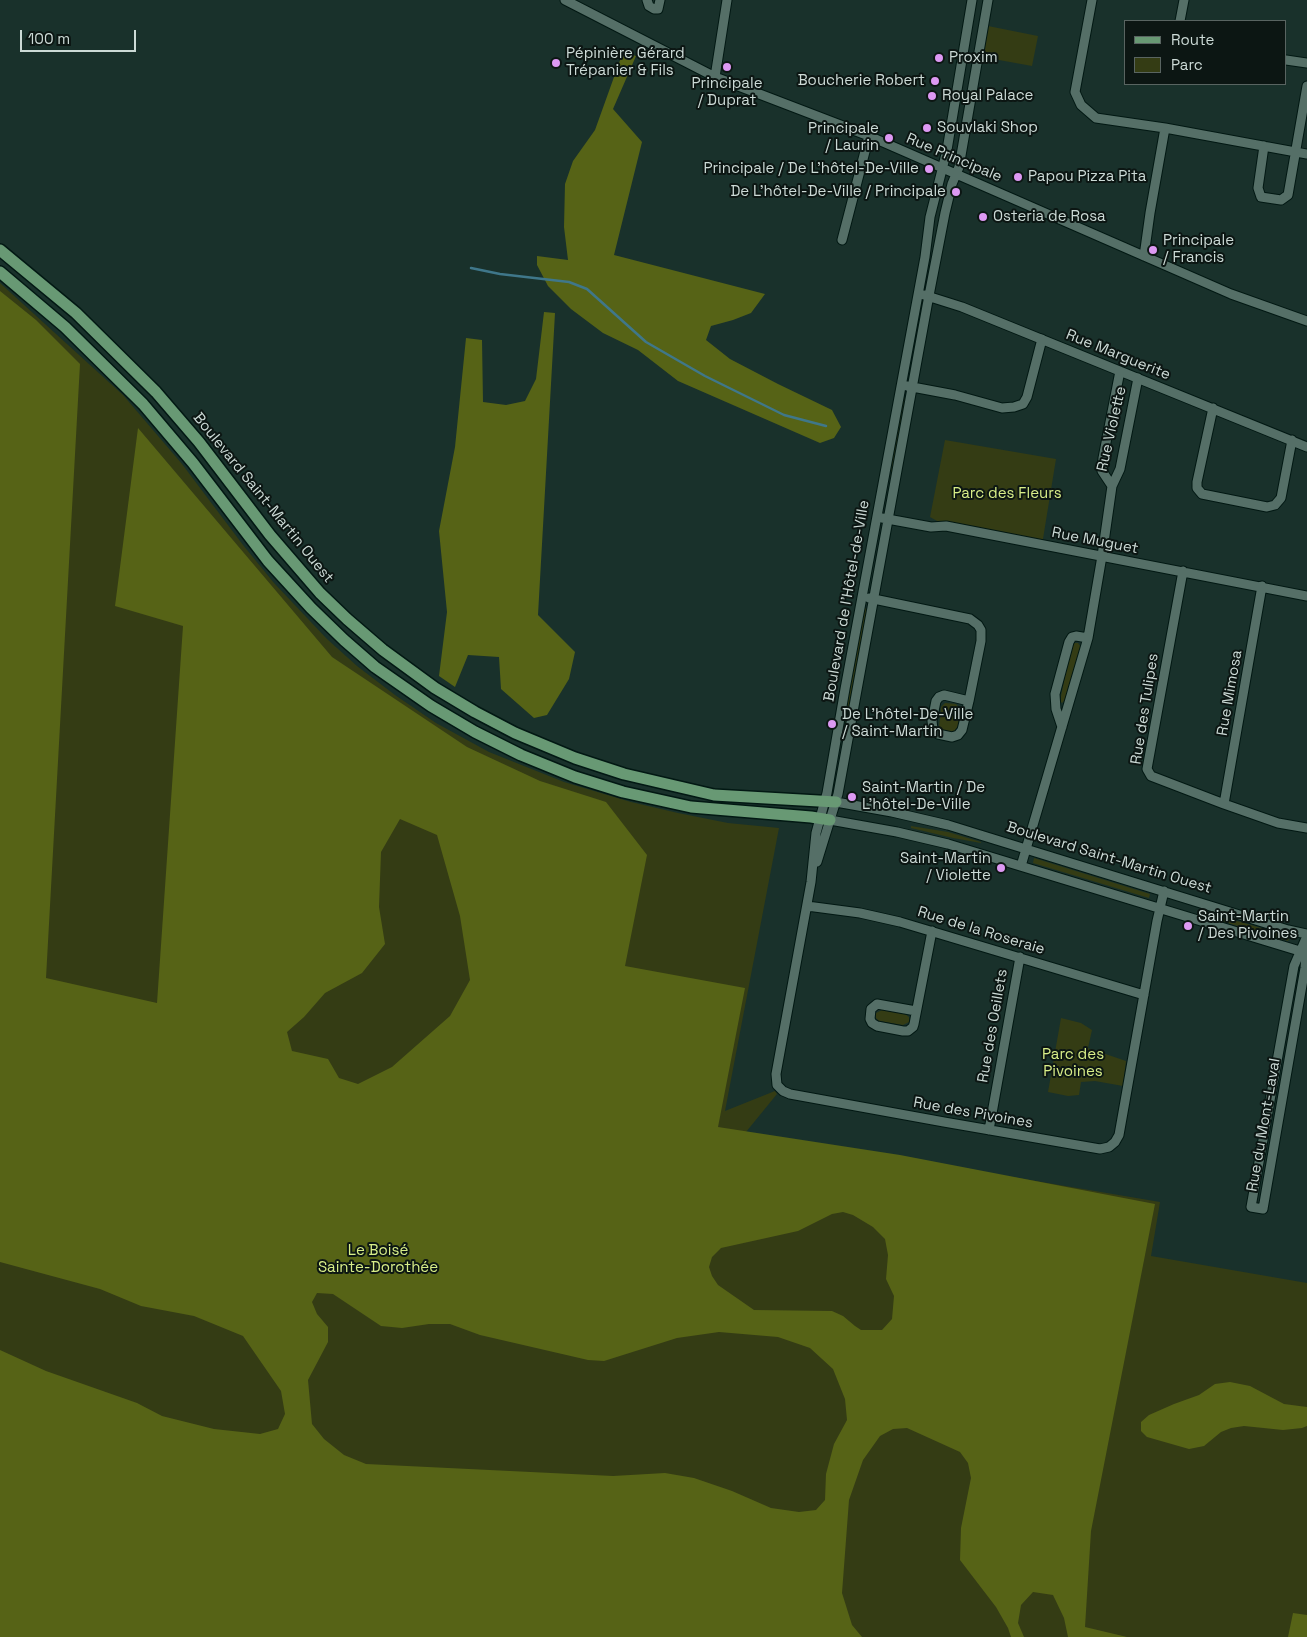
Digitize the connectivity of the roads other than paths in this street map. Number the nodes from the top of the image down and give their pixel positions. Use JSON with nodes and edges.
{"nodes":[{"id":1,"x":565,"y":0,"type":"edge"},
{"id":2,"x":647,"y":0,"type":"edge"},
{"id":3,"x":660,"y":0,"type":"edge"},
{"id":4,"x":727,"y":0,"type":"edge"},
{"id":5,"x":972,"y":0,"type":"edge"},
{"id":6,"x":988,"y":0,"type":"edge"},
{"id":7,"x":1092,"y":0,"type":"edge"},
{"id":8,"x":1184,"y":0,"type":"edge"},
{"id":9,"x":576,"y":2,"type":"edge"},
{"id":10,"x":1180,"y":20,"type":"edge"},
{"id":11,"x":1287,"y":60,"type":"edge"},
{"id":12,"x":1307,"y":63,"type":"edge"},
{"id":13,"x":960,"y":67,"type":"junction"},
{"id":14,"x":975,"y":70,"type":"junction"},
{"id":15,"x":715,"y":77,"type":"junction"},
{"id":16,"x":1307,"y":86,"type":"edge"},
{"id":17,"x":956,"y":95,"type":"junction"},
{"id":18,"x":971,"y":99,"type":"junction"},
{"id":19,"x":1166,"y":128,"type":"junction"},
{"id":20,"x":869,"y":136,"type":"junction"},
{"id":21,"x":1264,"y":146,"type":"junction"},
{"id":22,"x":1296,"y":152,"type":"junction"},
{"id":23,"x":1307,"y":154,"type":"edge"},
{"id":24,"x":943,"y":167,"type":"junction"},
{"id":25,"x":956,"y":173,"type":"junction"},
{"id":26,"x":842,"y":240,"type":"dead end"},
{"id":27,"x":0,"y":250,"type":"edge"},
{"id":28,"x":1144,"y":256,"type":"junction"},
{"id":29,"x":0,"y":272,"type":"edge"},
{"id":30,"x":917,"y":294,"type":"junction"},
{"id":31,"x":929,"y":296,"type":"junction"},
{"id":32,"x":1307,"y":321,"type":"edge"},
{"id":33,"x":1042,"y":339,"type":"junction"},
{"id":34,"x":1120,"y":371,"type":"junction"},
{"id":35,"x":1138,"y":378,"type":"junction"},
{"id":36,"x":901,"y":384,"type":"junction"},
{"id":37,"x":912,"y":387,"type":"junction"},
{"id":38,"x":1213,"y":408,"type":"junction"},
{"id":39,"x":1292,"y":440,"type":"junction"},
{"id":40,"x":1307,"y":446,"type":"edge"},
{"id":41,"x":1112,"y":486,"type":"junction"},
{"id":42,"x":877,"y":518,"type":"junction"},
{"id":43,"x":888,"y":520,"type":"junction"},
{"id":44,"x":1102,"y":556,"type":"junction"},
{"id":45,"x":1182,"y":571,"type":"junction"},
{"id":46,"x":1262,"y":586,"type":"junction"},
{"id":47,"x":1307,"y":596,"type":"edge"},
{"id":48,"x":862,"y":597,"type":"junction"},
{"id":49,"x":873,"y":599,"type":"junction"},
{"id":50,"x":1088,"y":638,"type":"junction"},
{"id":51,"x":969,"y":701,"type":"junction"},
{"id":52,"x":1062,"y":727,"type":"junction"},
{"id":53,"x":830,"y":802,"type":"junction"},
{"id":54,"x":1224,"y":804,"type":"junction"},
{"id":55,"x":825,"y":819,"type":"junction"},
{"id":56,"x":1307,"y":828,"type":"edge"},
{"id":57,"x":1026,"y":848,"type":"junction"},
{"id":58,"x":1021,"y":866,"type":"junction"},
{"id":59,"x":812,"y":882,"type":"joint"},
{"id":60,"x":1164,"y":891,"type":"junction"},
{"id":61,"x":807,"y":906,"type":"junction"},
{"id":62,"x":1160,"y":909,"type":"junction"},
{"id":63,"x":932,"y":930,"type":"junction"},
{"id":64,"x":1307,"y":935,"type":"edge"},
{"id":65,"x":1305,"y":950,"type":"edge"},
{"id":66,"x":1020,"y":958,"type":"junction"},
{"id":67,"x":1144,"y":995,"type":"junction"},
{"id":68,"x":916,"y":1011,"type":"junction"},
{"id":69,"x":988,"y":1130,"type":"junction"}],
"edges":[{"from":1,"to":9,"type":"street","name":"Rue Principale"},
{"from":2,"to":3,"type":"street"},
{"from":4,"to":15,"type":"street"},
{"from":5,"to":13,"type":"street","name":"Boulevard de l'Hôtel-de-Ville"},
{"from":6,"to":14,"type":"street","name":"Boulevard de l'Hôtel-de-Ville"},
{"from":7,"to":19,"type":"street"},
{"from":8,"to":10,"type":"street"},
{"from":9,"to":15,"type":"street","name":"Rue Principale"},
{"from":11,"to":12,"type":"street"},
{"from":13,"to":14,"type":"street"},
{"from":13,"to":17,"type":"street","name":"Boulevard de l'Hôtel-de-Ville"},
{"from":14,"to":18,"type":"street","name":"Boulevard de l'Hôtel-de-Ville"},
{"from":15,"to":20,"type":"street","name":"Rue Principale"},
{"from":16,"to":22,"type":"street"},
{"from":17,"to":18,"type":"street"},
{"from":17,"to":24,"type":"street","name":"Boulevard de l'Hôtel-de-Ville"},
{"from":18,"to":25,"type":"street","name":"Boulevard de l'Hôtel-de-Ville"},
{"from":19,"to":21,"type":"street"},
{"from":19,"to":28,"type":"street"},
{"from":20,"to":24,"type":"street","name":"Rue Principale"},
{"from":20,"to":26,"type":"street"},
{"from":21,"to":22,"type":"street"},
{"from":21,"to":22,"type":"street"},
{"from":22,"to":23,"type":"street"},
{"from":24,"to":25,"type":"street","name":"Rue Principale"},
{"from":24,"to":30,"type":"street","name":"Boulevard de l'Hôtel-de-Ville"},
{"from":25,"to":28,"type":"street","name":"Rue Principale"},
{"from":25,"to":31,"type":"street","name":"Boulevard de l'Hôtel-de-Ville"},
{"from":27,"to":53,"type":"main road","name":"Boulevard Saint-Martin Ouest"},
{"from":28,"to":32,"type":"street","name":"Rue Principale"},
{"from":29,"to":55,"type":"main road"},
{"from":30,"to":31,"type":"street","name":"Rue Marguerite"},
{"from":30,"to":36,"type":"street","name":"Boulevard de l'Hôtel-de-Ville"},
{"from":31,"to":33,"type":"street","name":"Rue Marguerite"},
{"from":31,"to":37,"type":"street","name":"Boulevard de l'Hôtel-de-Ville"},
{"from":33,"to":34,"type":"street","name":"Rue Marguerite"},
{"from":33,"to":37,"type":"street"},
{"from":34,"to":35,"type":"street","name":"Rue Marguerite"},
{"from":34,"to":41,"type":"street","name":"Rue Violette"},
{"from":35,"to":38,"type":"street","name":"Rue Marguerite"},
{"from":35,"to":41,"type":"street","name":"Rue Violette"},
{"from":36,"to":37,"type":"street"},
{"from":36,"to":42,"type":"street","name":"Boulevard de l'Hôtel-de-Ville"},
{"from":37,"to":43,"type":"street","name":"Boulevard de l'Hôtel-de-Ville"},
{"from":38,"to":39,"type":"street","name":"Rue Marguerite"},
{"from":38,"to":39,"type":"street"},
{"from":39,"to":40,"type":"street","name":"Rue Marguerite"},
{"from":41,"to":44,"type":"street","name":"Rue Violette"},
{"from":42,"to":43,"type":"street","name":"Rue Muguet"},
{"from":42,"to":48,"type":"street","name":"Boulevard de l'Hôtel-de-Ville"},
{"from":43,"to":44,"type":"street","name":"Rue Muguet"},
{"from":43,"to":49,"type":"street","name":"Boulevard de l'Hôtel-de-Ville"},
{"from":44,"to":45,"type":"street","name":"Rue Muguet"},
{"from":44,"to":50,"type":"street","name":"Rue Violette"},
{"from":45,"to":46,"type":"street","name":"Rue Muguet"},
{"from":45,"to":54,"type":"street","name":"Rue des Tulipes"},
{"from":46,"to":47,"type":"street","name":"Rue Muguet"},
{"from":46,"to":54,"type":"street","name":"Rue Mimosa"},
{"from":48,"to":49,"type":"street"},
{"from":48,"to":53,"type":"street","name":"Boulevard de l'Hôtel-de-Ville"},
{"from":49,"to":51,"type":"street"},
{"from":49,"to":53,"type":"street","name":"Boulevard de l'Hôtel-de-Ville"},
{"from":50,"to":52,"type":"street","name":"Rue Violette"},
{"from":50,"to":52,"type":"street"},
{"from":51,"to":51,"type":"street"},
{"from":52,"to":57,"type":"street","name":"Rue Violette"},
{"from":53,"to":55,"type":"street","name":"Boulevard de l'Hôtel-de-Ville"},
{"from":53,"to":57,"type":"street","name":"Boulevard Saint-Martin Ouest"},
{"from":54,"to":56,"type":"street","name":"Rue des Tulipes"},
{"from":55,"to":58,"type":"street"},
{"from":55,"to":59,"type":"street","name":"Boulevard de l'Hôtel-de-Ville"},
{"from":57,"to":58,"type":"street","name":"Rue Violette"},
{"from":57,"to":60,"type":"street","name":"Boulevard Saint-Martin Ouest"},
{"from":58,"to":62,"type":"street"},
{"from":59,"to":61,"type":"street","name":"Rue des Pivoines"},
{"from":60,"to":62,"type":"street","name":"Rue des Pivoines"},
{"from":60,"to":64,"type":"street","name":"Boulevard Saint-Martin Ouest"},
{"from":61,"to":63,"type":"street","name":"Rue de la Roseraie"},
{"from":61,"to":69,"type":"street","name":"Rue des Pivoines"},
{"from":62,"to":65,"type":"street"},
{"from":62,"to":67,"type":"street","name":"Rue des Pivoines"},
{"from":63,"to":66,"type":"street","name":"Rue de la Roseraie"},
{"from":63,"to":68,"type":"street"},
{"from":64,"to":65,"type":"street"},
{"from":65,"to":65,"type":"street","name":"Rue du Mont-Laval"},
{"from":66,"to":67,"type":"street","name":"Rue de la Roseraie"},
{"from":66,"to":69,"type":"street","name":"Rue des Oeillets"},
{"from":67,"to":69,"type":"street","name":"Rue des Pivoines"},
{"from":68,"to":68,"type":"street"}]}
